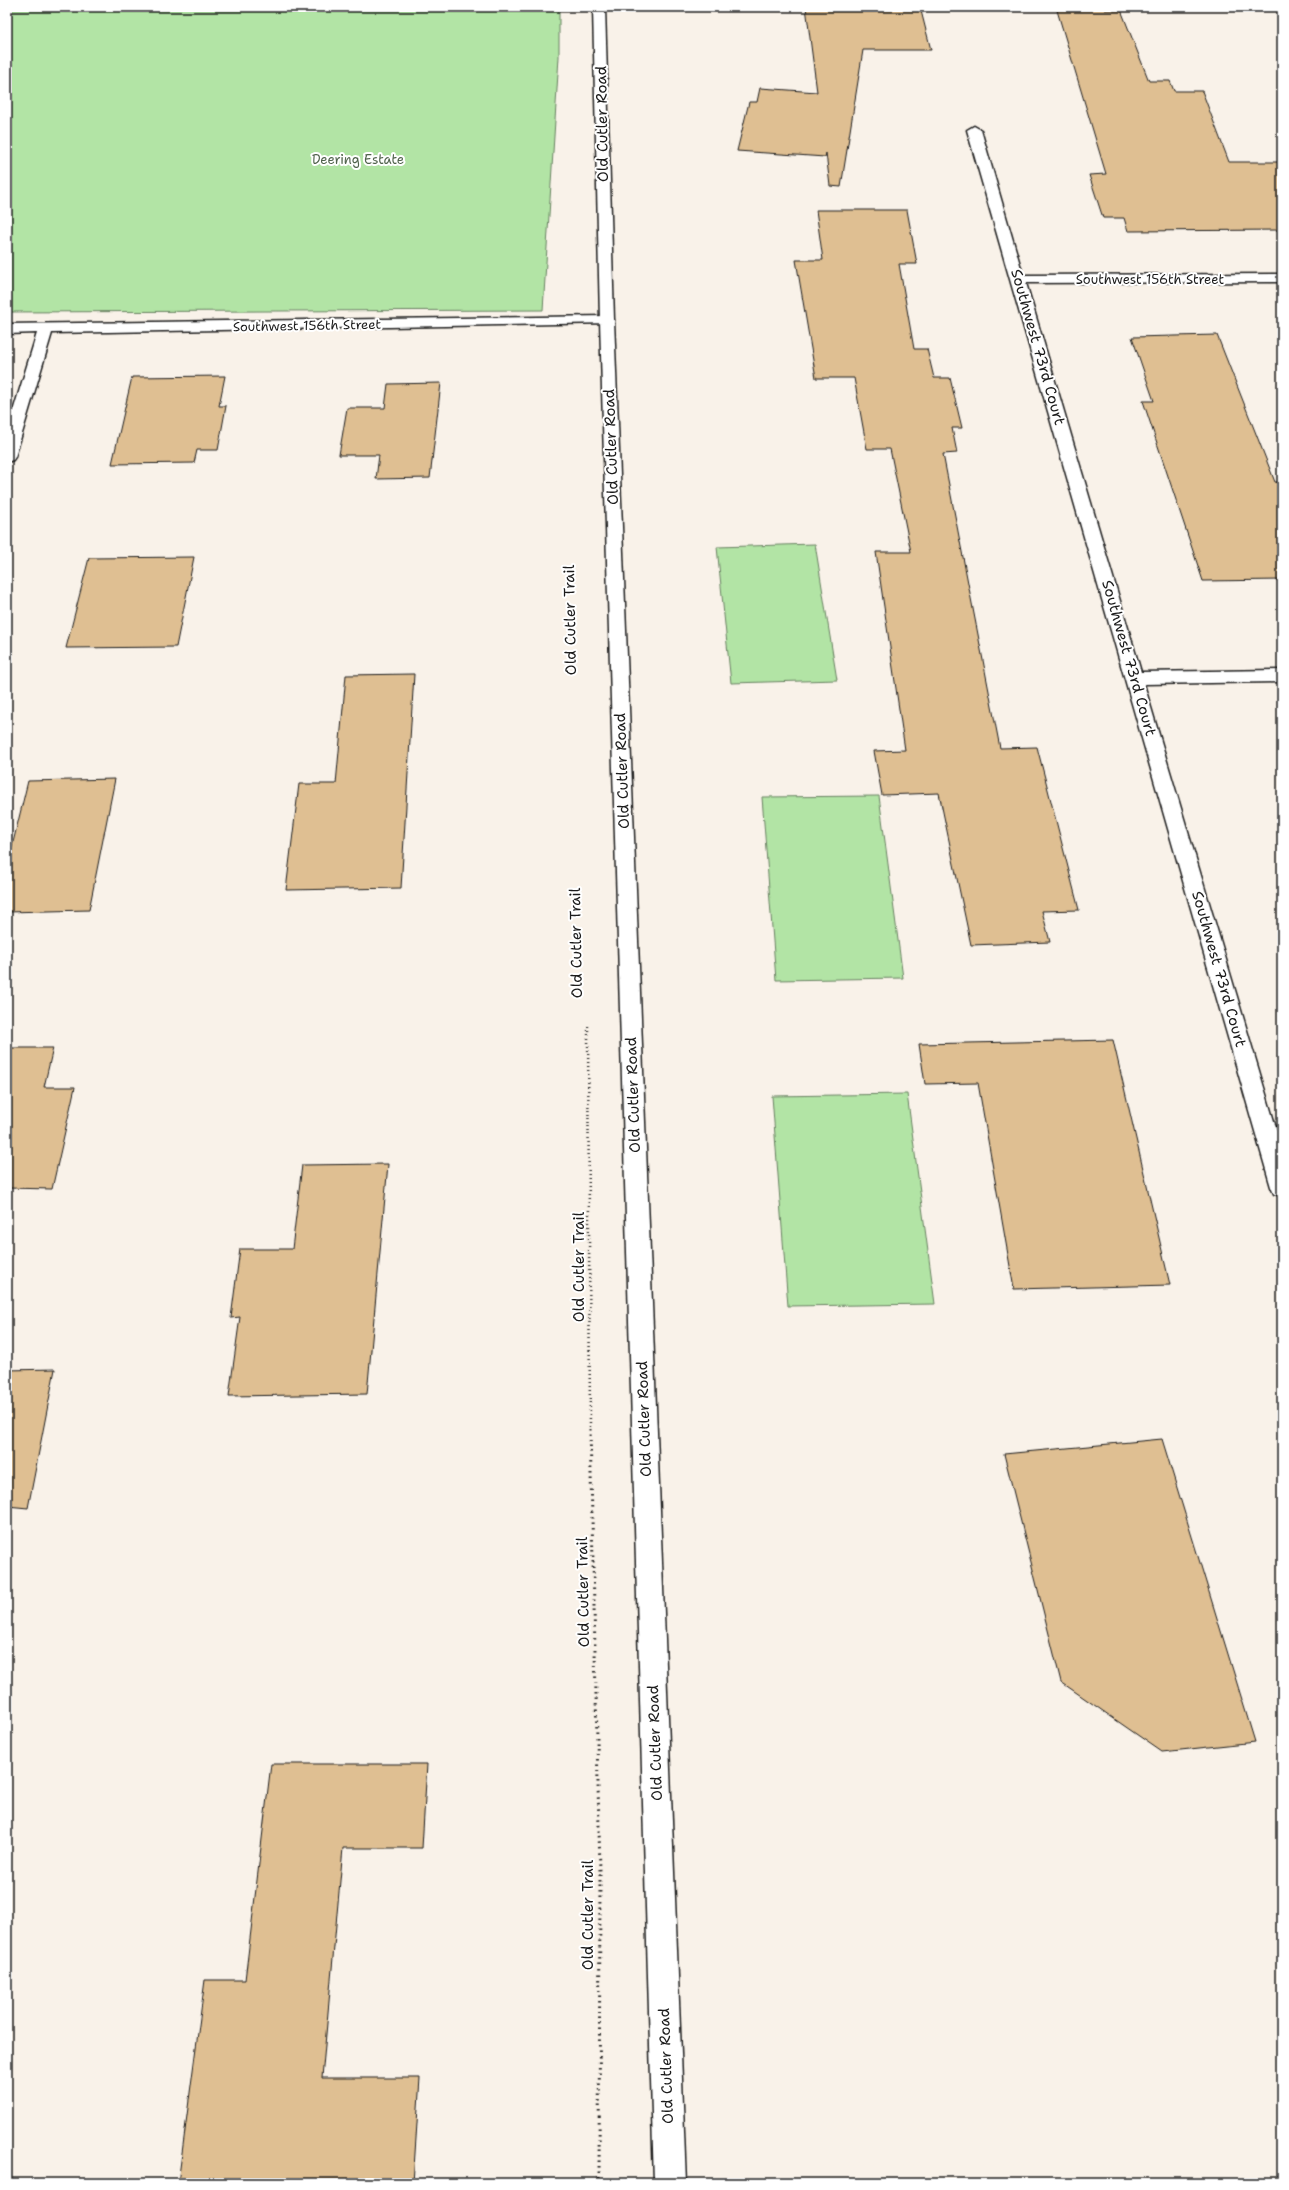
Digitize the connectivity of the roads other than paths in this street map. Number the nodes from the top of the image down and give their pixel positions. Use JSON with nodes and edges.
{"nodes":[{"id":1,"x":599,"y":7,"type":"edge"},
{"id":2,"x":974,"y":130,"type":"dead end"},
{"id":3,"x":1282,"y":278,"type":"edge"},
{"id":4,"x":1018,"y":279,"type":"junction"},
{"id":5,"x":607,"y":320,"type":"junction"},
{"id":6,"x":7,"y":329,"type":"edge"},
{"id":7,"x":46,"y":329,"type":"junction"},
{"id":8,"x":7,"y":458,"type":"edge"},
{"id":9,"x":1282,"y":676,"type":"edge"},
{"id":10,"x":1134,"y":678,"type":"junction"},
{"id":11,"x":1282,"y":1187,"type":"edge"},
{"id":12,"x":670,"y":2183,"type":"edge"}],
"edges":[{"from":1,"to":5,"type":"street","name":"Old Cutler Road"},
{"from":2,"to":4,"type":"street","name":"Southwest 73rd Court"},
{"from":3,"to":4,"type":"street","name":"Southwest 156th Street"},
{"from":4,"to":10,"type":"street","name":"Southwest 73rd Court"},
{"from":5,"to":7,"type":"street","name":"Southwest 156th Street"},
{"from":5,"to":12,"type":"street","name":"Old Cutler Road"},
{"from":6,"to":7,"type":"street","name":"Southwest 156th Street"},
{"from":7,"to":8,"type":"street"},
{"from":9,"to":10,"type":"street"},
{"from":10,"to":11,"type":"street","name":"Southwest 73rd Court"}]}
